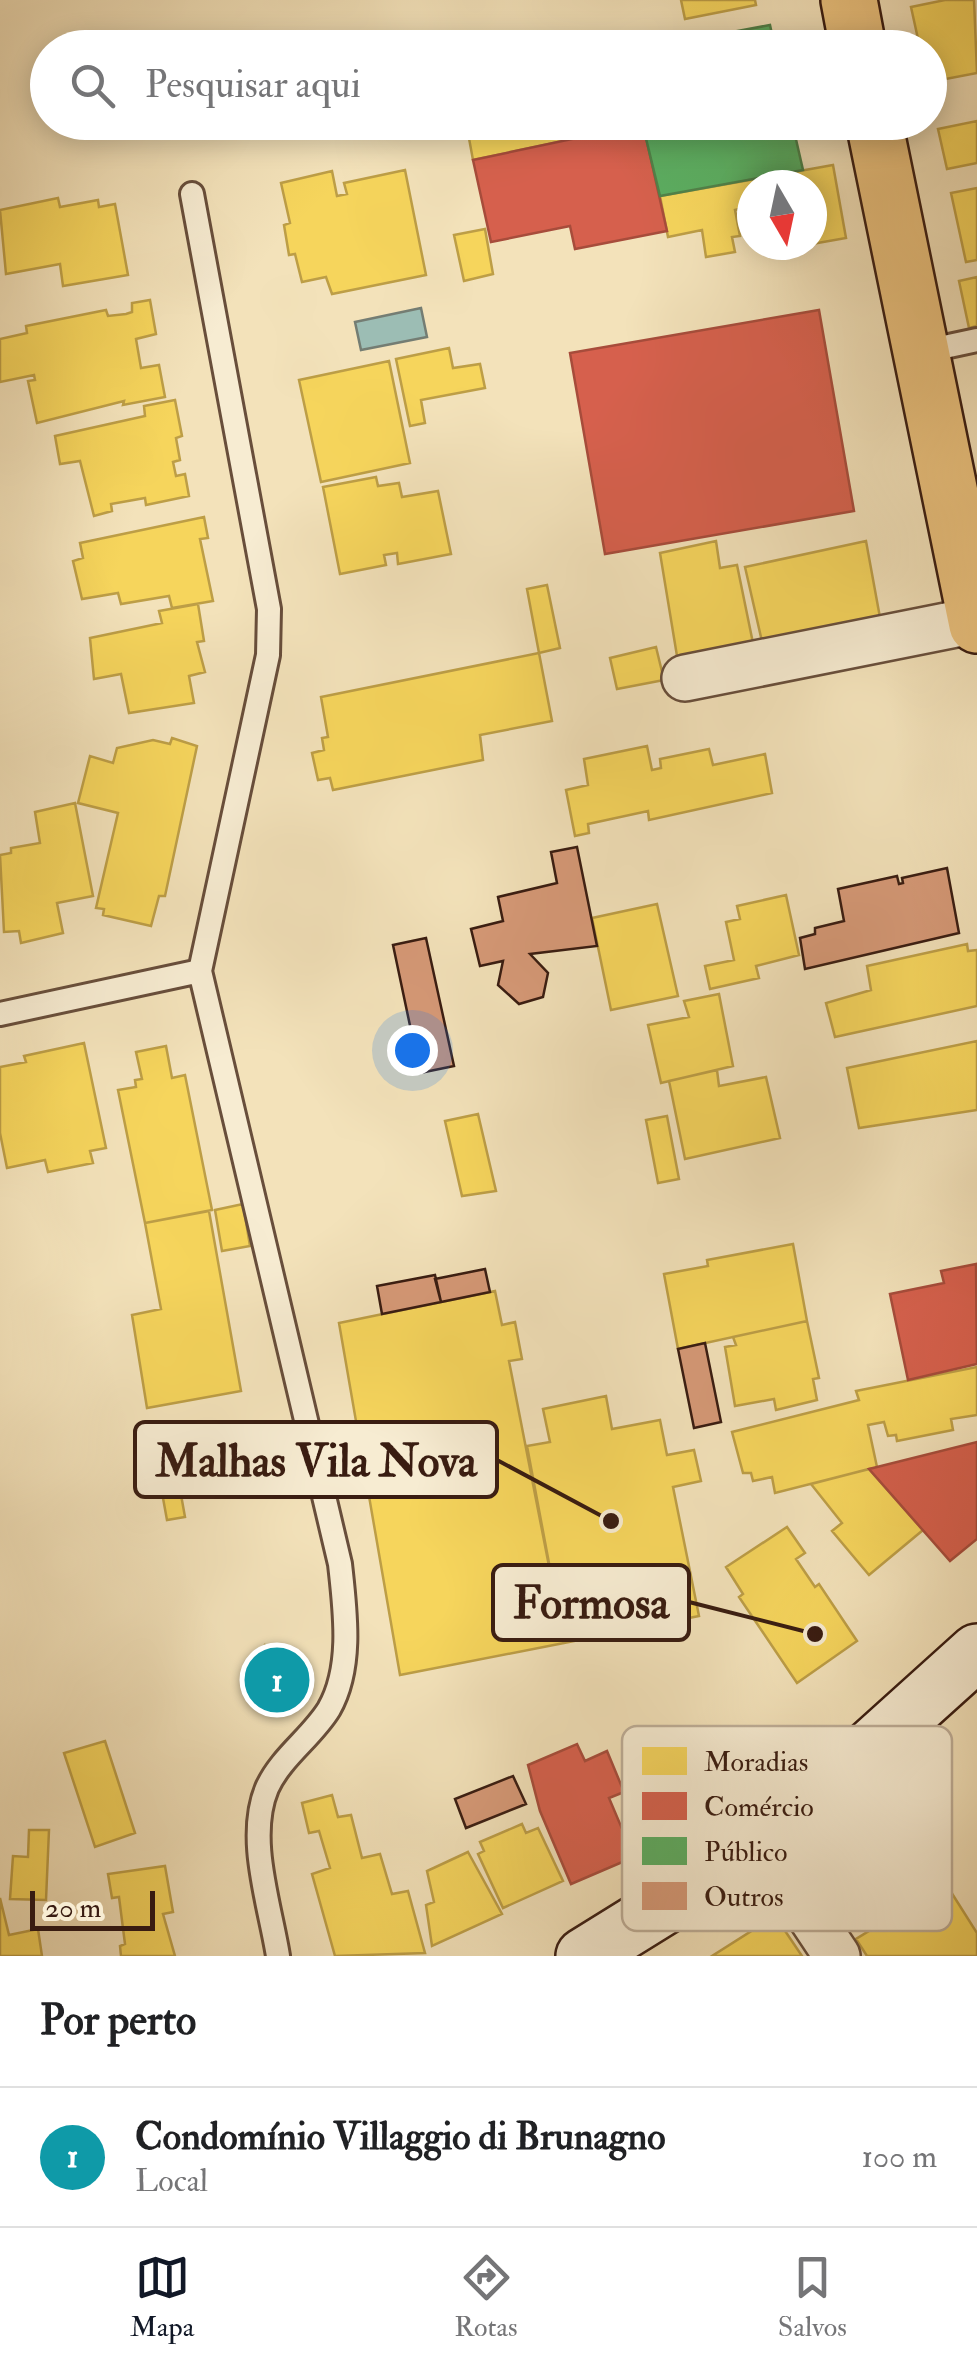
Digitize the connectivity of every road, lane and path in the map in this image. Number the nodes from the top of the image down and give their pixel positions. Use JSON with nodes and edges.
{"nodes":[{"id":1,"x":848,"y":0,"type":"edge"},
{"id":2,"x":854,"y":30,"type":"edge"},
{"id":3,"x":878,"y":140,"type":"edge"},
{"id":4,"x":192,"y":194,"type":"dead end"},
{"id":5,"x":977,"y":340,"type":"edge"},
{"id":6,"x":921,"y":352,"type":"junction"},
{"id":7,"x":976,"y":622,"type":"edge"},
{"id":8,"x":685,"y":678,"type":"dead end"},
{"id":9,"x":200,"y":970,"type":"junction"},
{"id":10,"x":0,"y":1014,"type":"edge"},
{"id":11,"x":977,"y":1652,"type":"edge"},
{"id":12,"x":896,"y":1726,"type":"edge"},
{"id":13,"x":625,"y":1931,"type":"edge"},
{"id":14,"x":820,"y":1931,"type":"edge"},
{"id":15,"x":278,"y":1956,"type":"edge"},
{"id":16,"x":584,"y":1956,"type":"edge"},
{"id":17,"x":837,"y":1956,"type":"edge"}],
"edges":[{"from":1,"to":2,"type":"main road"},
{"from":3,"to":6,"type":"main road"},
{"from":4,"to":9,"type":"lane"},
{"from":5,"to":6,"type":"lane"},
{"from":6,"to":7,"type":"main road"},
{"from":7,"to":8,"type":"street"},
{"from":9,"to":10,"type":"lane"},
{"from":9,"to":15,"type":"lane"},
{"from":11,"to":12,"type":"main road"},
{"from":13,"to":16,"type":"main road"},
{"from":14,"to":17,"type":"street"}]}
